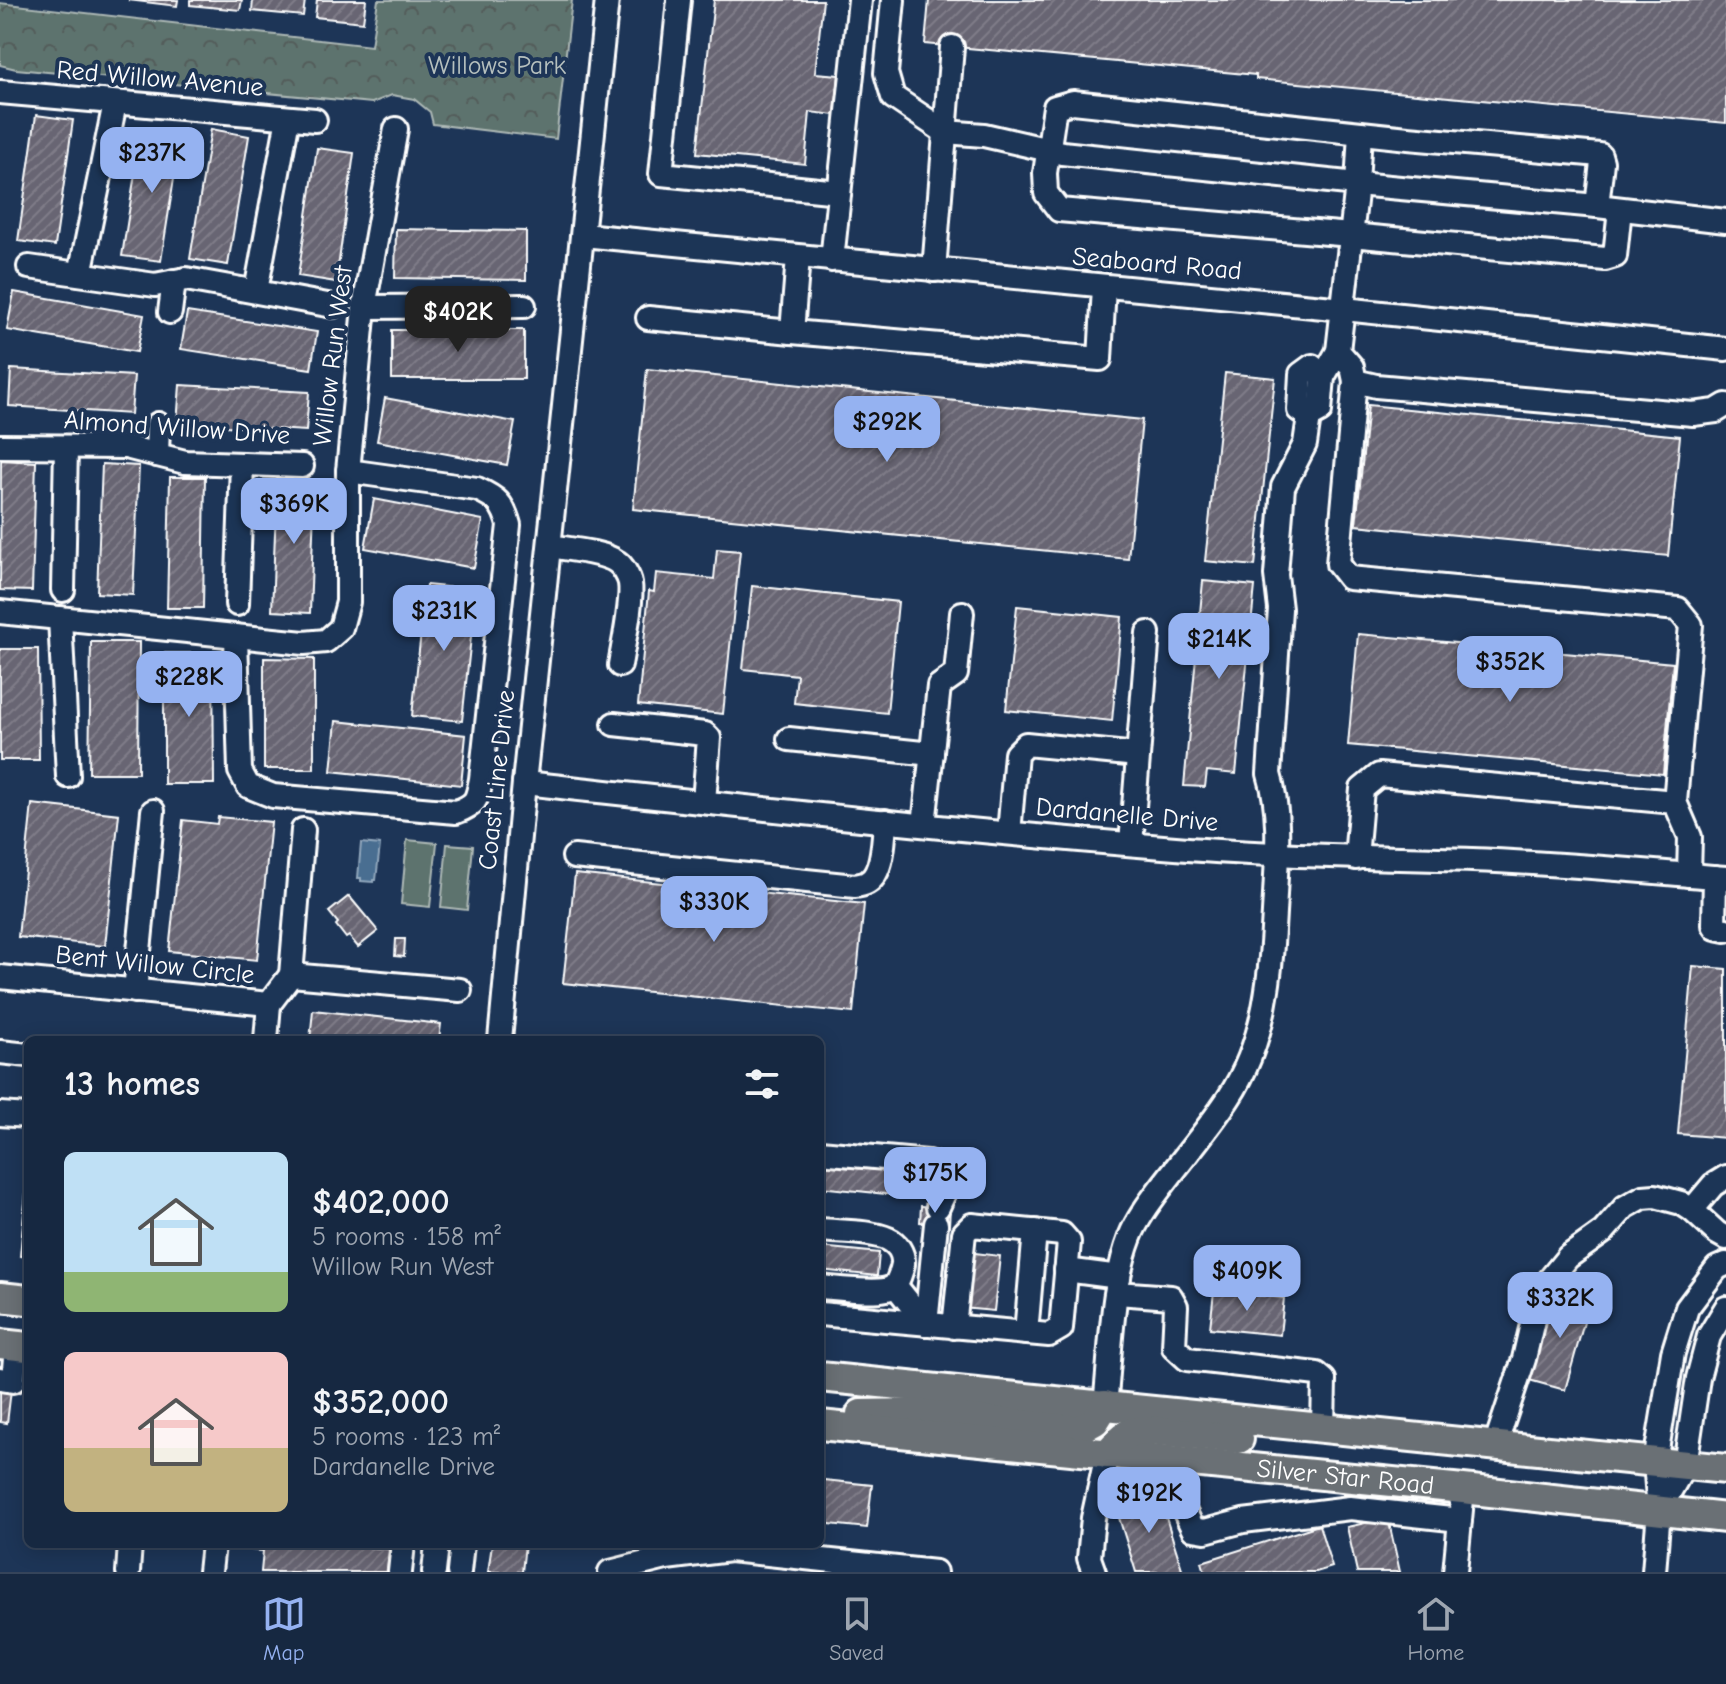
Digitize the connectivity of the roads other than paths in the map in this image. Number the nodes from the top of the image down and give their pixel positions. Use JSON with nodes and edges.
{"nodes":[{"id":1,"x":607,"y":0,"type":"edge"},
{"id":2,"x":679,"y":0,"type":"edge"},
{"id":3,"x":860,"y":0,"type":"edge"},
{"id":4,"x":893,"y":0,"type":"edge"},
{"id":5,"x":952,"y":47,"type":"dead end"},
{"id":6,"x":1,"y":93,"type":"edge"},
{"id":7,"x":115,"y":103,"type":"junction"},
{"id":8,"x":288,"y":118,"type":"junction"},
{"id":9,"x":315,"y":120,"type":"dead end"},
{"id":10,"x":396,"y":129,"type":"dead end"},
{"id":11,"x":945,"y":132,"type":"junction"},
{"id":12,"x":1360,"y":133,"type":"junction"},
{"id":13,"x":1047,"y":150,"type":"junction"},
{"id":14,"x":1357,"y":184,"type":"junction"},
{"id":15,"x":839,"y":192,"type":"junction"},
{"id":16,"x":1597,"y":206,"type":"junction"},
{"id":17,"x":1620,"y":209,"type":"junction"},
{"id":18,"x":1726,"y":221,"type":"edge"},
{"id":19,"x":583,"y":235,"type":"junction"},
{"id":20,"x":1351,"y":235,"type":"junction"},
{"id":21,"x":798,"y":257,"type":"junction"},
{"id":22,"x":832,"y":260,"type":"junction"},
{"id":23,"x":29,"y":267,"type":"dead end"},
{"id":24,"x":934,"y":270,"type":"junction"},
{"id":25,"x":80,"y":274,"type":"junction"},
{"id":26,"x":174,"y":281,"type":"junction"},
{"id":27,"x":1104,"y":287,"type":"junction"},
{"id":28,"x":256,"y":291,"type":"junction"},
{"id":29,"x":333,"y":306,"type":"dead end"},
{"id":30,"x":524,"y":306,"type":"dead end"},
{"id":31,"x":364,"y":307,"type":"junction"},
{"id":32,"x":1344,"y":309,"type":"junction"},
{"id":33,"x":170,"y":312,"type":"dead end"},
{"id":34,"x":648,"y":318,"type":"dead end"},
{"id":35,"x":792,"y":332,"type":"junction"},
{"id":36,"x":1726,"y":349,"type":"edge"},
{"id":37,"x":1338,"y":351,"type":"junction"},
{"id":38,"x":1355,"y":381,"type":"junction"},
{"id":39,"x":1726,"y":405,"type":"edge"},
{"id":40,"x":158,"y":424,"type":"dead end"},
{"id":41,"x":0,"y":446,"type":"edge"},
{"id":42,"x":66,"y":447,"type":"junction"},
{"id":43,"x":157,"y":455,"type":"junction"},
{"id":44,"x":242,"y":464,"type":"junction"},
{"id":45,"x":302,"y":466,"type":"dead end"},
{"id":46,"x":348,"y":471,"type":"junction"},
{"id":47,"x":550,"y":546,"type":"junction"},
{"id":48,"x":63,"y":590,"type":"dead end"},
{"id":49,"x":237,"y":604,"type":"dead end"},
{"id":50,"x":0,"y":612,"type":"edge"},
{"id":51,"x":962,"y":613,"type":"dead end"},
{"id":52,"x":60,"y":618,"type":"junction"},
{"id":53,"x":1148,"y":633,"type":"dead end"},
{"id":54,"x":236,"y":636,"type":"junction"},
{"id":55,"x":620,"y":665,"type":"dead end"},
{"id":56,"x":614,"y":724,"type":"dead end"},
{"id":57,"x":789,"y":739,"type":"dead end"},
{"id":58,"x":932,"y":754,"type":"junction"},
{"id":59,"x":1138,"y":755,"type":"junction"},
{"id":60,"x":68,"y":776,"type":"dead end"},
{"id":61,"x":524,"y":783,"type":"junction"},
{"id":62,"x":704,"y":802,"type":"junction"},
{"id":63,"x":1675,"y":802,"type":"junction"},
{"id":64,"x":153,"y":811,"type":"dead end"},
{"id":65,"x":885,"y":821,"type":"junction"},
{"id":66,"x":924,"y":825,"type":"junction"},
{"id":67,"x":303,"y":830,"type":"dead end"},
{"id":68,"x":1009,"y":833,"type":"junction"},
{"id":69,"x":1131,"y":844,"type":"junction"},
{"id":70,"x":1277,"y":854,"type":"junction"},
{"id":71,"x":574,"y":857,"type":"dead end"},
{"id":72,"x":1356,"y":858,"type":"junction"},
{"id":73,"x":1689,"y":875,"type":"junction"},
{"id":74,"x":1720,"y":878,"type":"edge"},
{"id":75,"x":1726,"y":930,"type":"edge"},
{"id":76,"x":291,"y":975,"type":"junction"},
{"id":77,"x":0,"y":977,"type":"edge"},
{"id":78,"x":460,"y":990,"type":"dead end"},
{"id":79,"x":135,"y":991,"type":"junction"},
{"id":80,"x":269,"y":1004,"type":"junction"},
{"id":81,"x":266,"y":1036,"type":"edge"},
{"id":82,"x":500,"y":1036,"type":"edge"},
{"id":83,"x":0,"y":1052,"type":"edge"},
{"id":84,"x":24,"y":1055,"type":"edge"},
{"id":85,"x":0,"y":1114,"type":"edge"},
{"id":86,"x":24,"y":1116,"type":"edge"},
{"id":87,"x":824,"y":1152,"type":"edge"},
{"id":88,"x":1726,"y":1177,"type":"edge"},
{"id":89,"x":1692,"y":1210,"type":"junction"},
{"id":90,"x":824,"y":1230,"type":"edge"},
{"id":91,"x":1035,"y":1231,"type":"junction"},
{"id":92,"x":1726,"y":1238,"type":"edge"},
{"id":93,"x":1726,"y":1264,"type":"edge"},
{"id":94,"x":1066,"y":1270,"type":"junction"},
{"id":95,"x":895,"y":1285,"type":"junction"},
{"id":96,"x":1118,"y":1285,"type":"junction"},
{"id":97,"x":824,"y":1287,"type":"edge"},
{"id":98,"x":0,"y":1297,"type":"edge"},
{"id":99,"x":24,"y":1300,"type":"edge"},
{"id":100,"x":1726,"y":1308,"type":"edge"},
{"id":101,"x":824,"y":1314,"type":"edge"},
{"id":102,"x":926,"y":1324,"type":"junction"},
{"id":103,"x":954,"y":1327,"type":"junction"},
{"id":104,"x":1026,"y":1333,"type":"junction"},
{"id":105,"x":824,"y":1377,"type":"edge"},
{"id":106,"x":1105,"y":1405,"type":"junction"},
{"id":107,"x":824,"y":1414,"type":"edge"},
{"id":108,"x":824,"y":1425,"type":"edge"},
{"id":109,"x":1323,"y":1428,"type":"junction"},
{"id":110,"x":1464,"y":1443,"type":"junction"},
{"id":111,"x":1495,"y":1446,"type":"junction"},
{"id":112,"x":1107,"y":1454,"type":"junction"},
{"id":113,"x":1655,"y":1462,"type":"junction"},
{"id":114,"x":1685,"y":1465,"type":"junction"},
{"id":115,"x":1726,"y":1469,"type":"edge"},
{"id":116,"x":1101,"y":1485,"type":"junction"},
{"id":117,"x":1463,"y":1489,"type":"junction"},
{"id":118,"x":1659,"y":1510,"type":"junction"},
{"id":119,"x":1726,"y":1518,"type":"edge"},
{"id":120,"x":1460,"y":1520,"type":"junction"},
{"id":121,"x":130,"y":1548,"type":"edge"},
{"id":122,"x":213,"y":1548,"type":"edge"},
{"id":123,"x":403,"y":1548,"type":"edge"},
{"id":124,"x":437,"y":1548,"type":"edge"},
{"id":125,"x":462,"y":1548,"type":"edge"},
{"id":126,"x":128,"y":1572,"type":"edge"},
{"id":127,"x":210,"y":1572,"type":"edge"},
{"id":128,"x":400,"y":1572,"type":"edge"},
{"id":129,"x":434,"y":1572,"type":"edge"},
{"id":130,"x":459,"y":1572,"type":"edge"},
{"id":131,"x":610,"y":1572,"type":"edge"},
{"id":132,"x":935,"y":1572,"type":"edge"},
{"id":133,"x":1094,"y":1572,"type":"edge"},
{"id":134,"x":1455,"y":1572,"type":"edge"},
{"id":135,"x":1654,"y":1572,"type":"edge"}],
"edges":[{"from":1,"to":19,"type":"street","name":"Coast Line Drive"},
{"from":2,"to":15,"type":"street"},
{"from":3,"to":15,"type":"street"},
{"from":4,"to":11,"type":"street"},
{"from":5,"to":11,"type":"street"},
{"from":6,"to":7,"type":"street","name":"Red Willow Avenue"},
{"from":7,"to":8,"type":"street","name":"Red Willow Avenue"},
{"from":7,"to":25,"type":"street"},
{"from":8,"to":9,"type":"street","name":"Red Willow Avenue"},
{"from":8,"to":28,"type":"street"},
{"from":10,"to":31,"type":"street","name":"Willow Run West"},
{"from":11,"to":13,"type":"street"},
{"from":11,"to":24,"type":"street"},
{"from":12,"to":13,"type":"street"},
{"from":12,"to":14,"type":"street"},
{"from":12,"to":16,"type":"street"},
{"from":13,"to":14,"type":"street"},
{"from":13,"to":20,"type":"street"},
{"from":14,"to":16,"type":"street"},
{"from":14,"to":20,"type":"street"},
{"from":15,"to":22,"type":"street"},
{"from":16,"to":17,"type":"street"},
{"from":17,"to":18,"type":"street"},
{"from":17,"to":20,"type":"street"},
{"from":19,"to":21,"type":"street","name":"Seaboard Road"},
{"from":19,"to":47,"type":"street","name":"Coast Line Drive"},
{"from":20,"to":32,"type":"street"},
{"from":21,"to":22,"type":"street","name":"Seaboard Road"},
{"from":21,"to":35,"type":"street"},
{"from":22,"to":24,"type":"street","name":"Seaboard Road"},
{"from":23,"to":25,"type":"street"},
{"from":24,"to":27,"type":"street","name":"Seaboard Road"},
{"from":25,"to":26,"type":"street"},
{"from":26,"to":28,"type":"street"},
{"from":26,"to":33,"type":"street"},
{"from":27,"to":32,"type":"street","name":"Seaboard Road"},
{"from":27,"to":35,"type":"street"},
{"from":28,"to":29,"type":"street"},
{"from":30,"to":31,"type":"street"},
{"from":31,"to":46,"type":"street","name":"Willow Run West"},
{"from":32,"to":36,"type":"street","name":"Seaboard Road"},
{"from":32,"to":37,"type":"street"},
{"from":34,"to":35,"type":"street"},
{"from":37,"to":38,"type":"street"},
{"from":37,"to":70,"type":"street"},
{"from":38,"to":39,"type":"street"},
{"from":38,"to":63,"type":"street"},
{"from":40,"to":43,"type":"street"},
{"from":41,"to":42,"type":"street","name":"Almond Willow Drive"},
{"from":42,"to":43,"type":"street","name":"Almond Willow Drive"},
{"from":42,"to":48,"type":"street"},
{"from":43,"to":44,"type":"street","name":"Almond Willow Drive"},
{"from":44,"to":45,"type":"street","name":"Almond Willow Drive"},
{"from":44,"to":49,"type":"street"},
{"from":46,"to":54,"type":"street","name":"Willow Run West"},
{"from":46,"to":54,"type":"street"},
{"from":47,"to":55,"type":"street"},
{"from":47,"to":61,"type":"street","name":"Coast Line Drive"},
{"from":50,"to":52,"type":"street","name":"Willow Run West"},
{"from":51,"to":58,"type":"street"},
{"from":52,"to":54,"type":"street","name":"Willow Run West"},
{"from":52,"to":60,"type":"street"},
{"from":53,"to":59,"type":"street"},
{"from":56,"to":62,"type":"street"},
{"from":57,"to":58,"type":"street"},
{"from":58,"to":66,"type":"street"},
{"from":59,"to":68,"type":"street"},
{"from":59,"to":69,"type":"street"},
{"from":61,"to":62,"type":"street","name":"Dardanelle Drive"},
{"from":61,"to":82,"type":"street","name":"Coast Line Drive"},
{"from":62,"to":65,"type":"street","name":"Dardanelle Drive"},
{"from":63,"to":72,"type":"street"},
{"from":63,"to":73,"type":"street"},
{"from":64,"to":79,"type":"street"},
{"from":65,"to":66,"type":"street","name":"Dardanelle Drive"},
{"from":65,"to":71,"type":"street"},
{"from":66,"to":68,"type":"street","name":"Dardanelle Drive"},
{"from":67,"to":76,"type":"street"},
{"from":68,"to":69,"type":"street","name":"Dardanelle Drive"},
{"from":69,"to":70,"type":"street","name":"Dardanelle Drive"},
{"from":70,"to":72,"type":"street","name":"Dardanelle Drive"},
{"from":70,"to":96,"type":"street"},
{"from":72,"to":73,"type":"street","name":"Dardanelle Drive"},
{"from":73,"to":74,"type":"street","name":"Dardanelle Drive"},
{"from":74,"to":75,"type":"street"},
{"from":76,"to":78,"type":"street"},
{"from":76,"to":80,"type":"street"},
{"from":77,"to":79,"type":"street","name":"Bent Willow Circle"},
{"from":79,"to":80,"type":"street","name":"Bent Willow Circle"},
{"from":80,"to":81,"type":"street","name":"Bent Willow Circle"},
{"from":83,"to":84,"type":"street"},
{"from":85,"to":86,"type":"street"},
{"from":87,"to":102,"type":"street"},
{"from":88,"to":89,"type":"street"},
{"from":89,"to":92,"type":"street"},
{"from":89,"to":111,"type":"street"},
{"from":90,"to":95,"type":"street"},
{"from":91,"to":94,"type":"street"},
{"from":91,"to":103,"type":"street"},
{"from":91,"to":104,"type":"street"},
{"from":93,"to":113,"type":"street"},
{"from":94,"to":96,"type":"street"},
{"from":94,"to":104,"type":"street"},
{"from":95,"to":97,"type":"street"},
{"from":95,"to":102,"type":"street"},
{"from":96,"to":106,"type":"street"},
{"from":96,"to":109,"type":"street"},
{"from":98,"to":99,"type":"main road"},
{"from":100,"to":114,"type":"street"},
{"from":101,"to":102,"type":"street"},
{"from":102,"to":103,"type":"street"},
{"from":103,"to":104,"type":"street"},
{"from":105,"to":106,"type":"main road","name":"Silver Star Road"},
{"from":106,"to":107,"type":"main road"},
{"from":106,"to":109,"type":"main road","name":"Silver Star Road"},
{"from":108,"to":112,"type":"main road","name":"Silver Star Road"},
{"from":109,"to":110,"type":"main road","name":"Silver Star Road"},
{"from":110,"to":111,"type":"main road","name":"Silver Star Road"},
{"from":110,"to":112,"type":"main road"},
{"from":111,"to":113,"type":"main road","name":"Silver Star Road"},
{"from":112,"to":116,"type":"street"},
{"from":112,"to":117,"type":"main road","name":"Silver Star Road"},
{"from":113,"to":114,"type":"main road","name":"Silver Star Road"},
{"from":113,"to":118,"type":"street"},
{"from":114,"to":115,"type":"main road","name":"Silver Star Road"},
{"from":114,"to":118,"type":"street"},
{"from":116,"to":120,"type":"street"},
{"from":116,"to":133,"type":"street"},
{"from":117,"to":118,"type":"main road","name":"Silver Star Road"},
{"from":117,"to":120,"type":"street"},
{"from":118,"to":119,"type":"main road","name":"Silver Star Road"},
{"from":118,"to":135,"type":"street"},
{"from":120,"to":134,"type":"street"},
{"from":121,"to":126,"type":"street"},
{"from":122,"to":127,"type":"street"},
{"from":123,"to":128,"type":"street"},
{"from":124,"to":129,"type":"street"},
{"from":125,"to":130,"type":"street"},
{"from":131,"to":132,"type":"street"}]}
